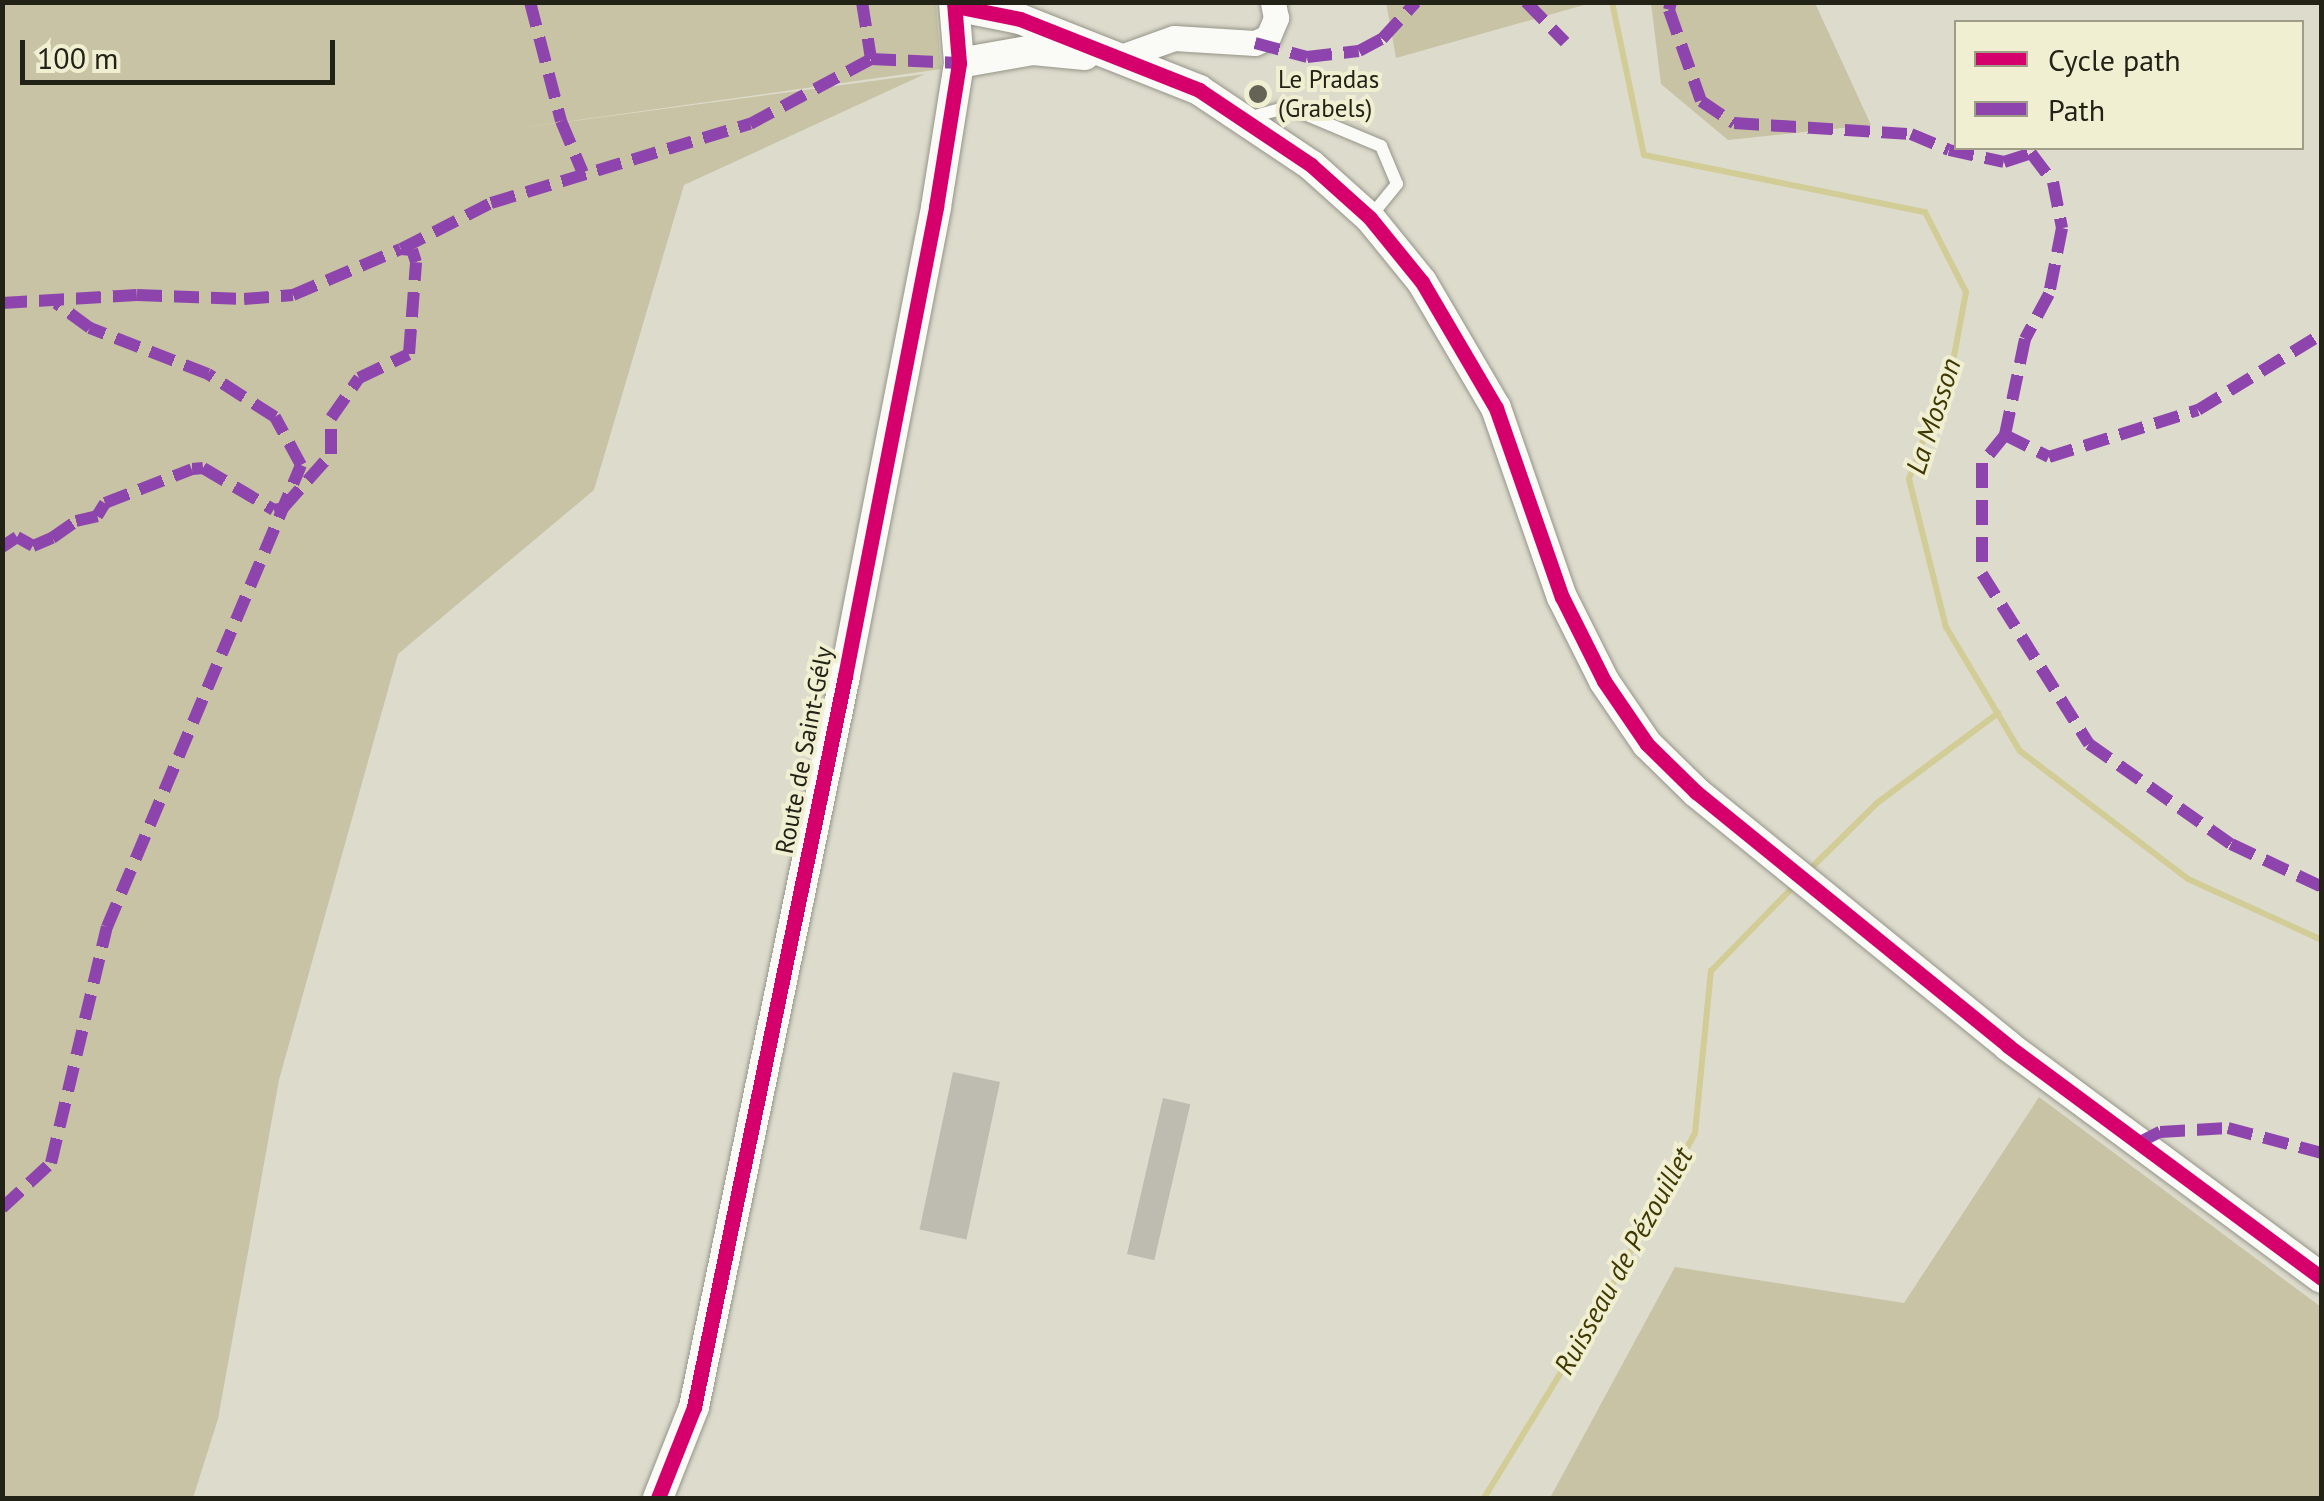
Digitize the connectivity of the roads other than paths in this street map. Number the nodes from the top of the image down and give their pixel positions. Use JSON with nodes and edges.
{"nodes":[{"id":1,"x":1273,"y":2,"type":"edge"},
{"id":2,"x":954,"y":4,"type":"edge"},
{"id":3,"x":1118,"y":58,"type":"junction"},
{"id":4,"x":959,"y":64,"type":"junction"},
{"id":5,"x":1245,"y":120,"type":"junction"},
{"id":6,"x":1370,"y":218,"type":"junction"},
{"id":7,"x":2322,"y":1278,"type":"edge"},
{"id":8,"x":658,"y":1498,"type":"edge"}],
"edges":[{"from":1,"to":3,"type":"street"},
{"from":2,"to":3,"type":"street"},
{"from":2,"to":4,"type":"street","name":"Route de Saint-Gély"},
{"from":3,"to":4,"type":"street"},
{"from":3,"to":5,"type":"street"},
{"from":4,"to":8,"type":"street","name":"Route de Saint-Gély"},
{"from":5,"to":6,"type":"street"},
{"from":5,"to":6,"type":"lane"},
{"from":6,"to":7,"type":"street"}]}
